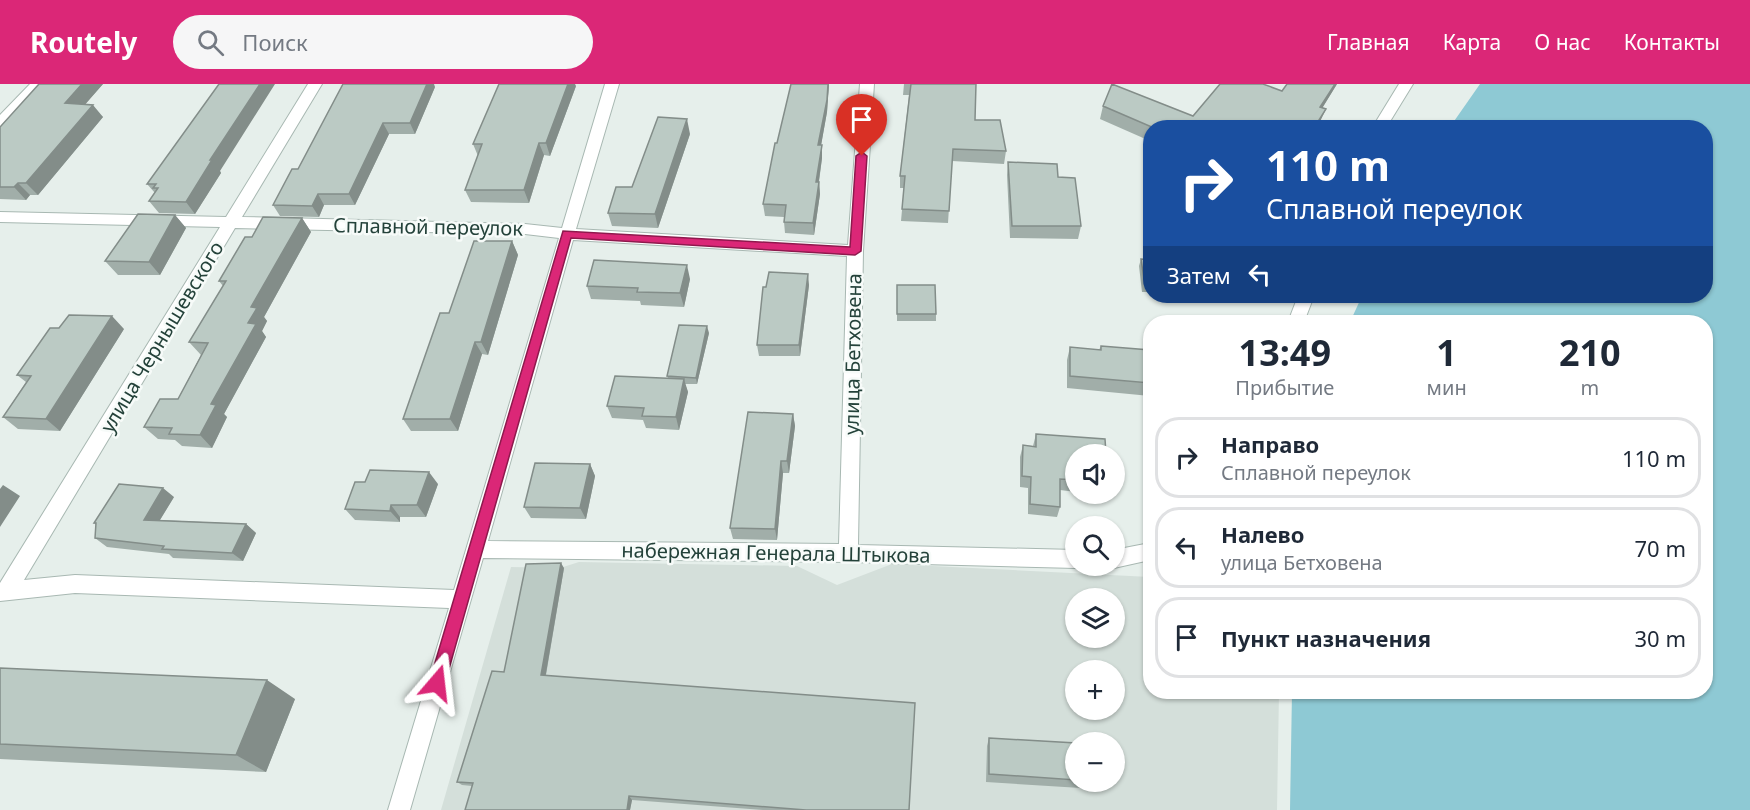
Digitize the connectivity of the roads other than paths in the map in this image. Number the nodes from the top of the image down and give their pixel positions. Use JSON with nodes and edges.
{"nodes":[{"id":1,"x":38,"y":84,"type":"edge"},
{"id":2,"x":315,"y":84,"type":"edge"},
{"id":3,"x":612,"y":84,"type":"edge"},
{"id":4,"x":867,"y":84,"type":"edge"},
{"id":5,"x":1406,"y":84,"type":"edge"},
{"id":6,"x":1384,"y":120,"type":"edge"},
{"id":7,"x":0,"y":123,"type":"edge"},
{"id":8,"x":0,"y":217,"type":"edge"},
{"id":9,"x":231,"y":223,"type":"junction"},
{"id":10,"x":567,"y":234,"type":"junction"},
{"id":11,"x":855,"y":251,"type":"junction"},
{"id":12,"x":477,"y":549,"type":"junction"},
{"id":13,"x":848,"y":553,"type":"junction"},
{"id":14,"x":1143,"y":553,"type":"edge"},
{"id":15,"x":1125,"y":557,"type":"edge"},
{"id":16,"x":1065,"y":559,"type":"edge"},
{"id":17,"x":4,"y":591,"type":"edge"},
{"id":18,"x":463,"y":599,"type":"junction"},
{"id":19,"x":399,"y":810,"type":"edge"}],
"edges":[{"from":1,"to":7,"type":"street"},
{"from":2,"to":9,"type":"street","name":"улица Чернышевского"},
{"from":3,"to":10,"type":"street"},
{"from":4,"to":11,"type":"street","name":"улица Бетховена"},
{"from":5,"to":6,"type":"street"},
{"from":8,"to":9,"type":"street","name":"Сплавной переулок"},
{"from":9,"to":10,"type":"street","name":"Сплавной переулок"},
{"from":9,"to":17,"type":"street","name":"улица Чернышевского"},
{"from":10,"to":11,"type":"street","name":"Сплавной переулок"},
{"from":10,"to":12,"type":"street"},
{"from":11,"to":13,"type":"street","name":"улица Бетховена"},
{"from":12,"to":13,"type":"street","name":"набережная Генерала Штыкова"},
{"from":12,"to":18,"type":"street"},
{"from":13,"to":16,"type":"street","name":"набережная Генерала Штыкова"},
{"from":14,"to":15,"type":"street"},
{"from":17,"to":18,"type":"street"},
{"from":18,"to":19,"type":"street"}]}
